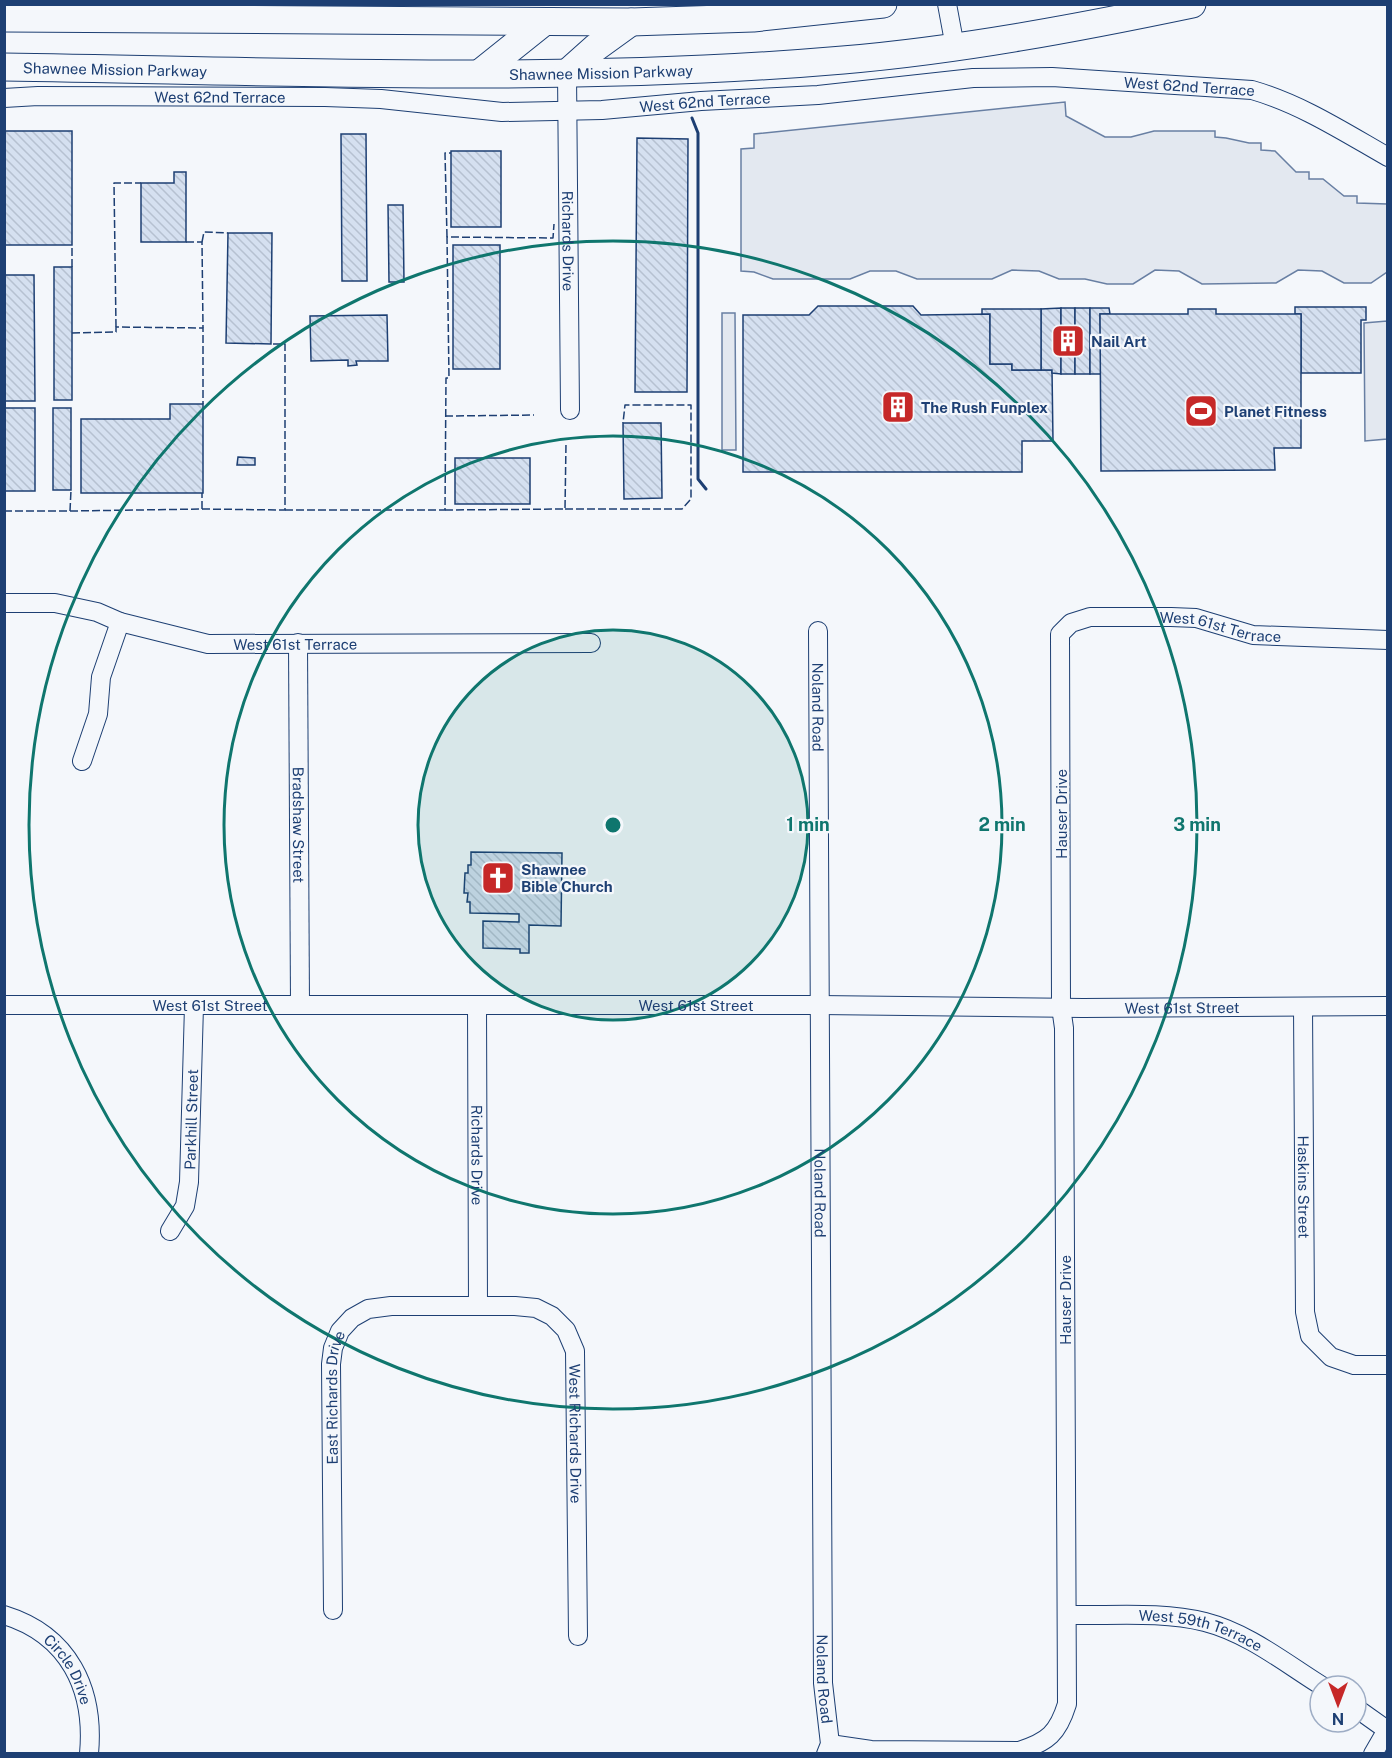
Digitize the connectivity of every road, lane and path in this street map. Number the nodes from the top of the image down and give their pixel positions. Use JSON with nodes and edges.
{"nodes":[{"id":1,"x":883,"y":4,"type":"edge"},
{"id":2,"x":948,"y":4,"type":"edge"},
{"id":3,"x":1192,"y":4,"type":"edge"},
{"id":4,"x":4,"y":18,"type":"edge"},
{"id":5,"x":544,"y":22,"type":"junction"},
{"id":6,"x":631,"y":22,"type":"junction"},
{"id":7,"x":955,"y":47,"type":"junction"},
{"id":8,"x":4,"y":67,"type":"edge"},
{"id":9,"x":480,"y":73,"type":"junction"},
{"id":10,"x":567,"y":73,"type":"junction"},
{"id":11,"x":4,"y":98,"type":"edge"},
{"id":12,"x":568,"y":111,"type":"junction"},
{"id":13,"x":1388,"y":157,"type":"edge"},
{"id":14,"x":570,"y":410,"type":"dead end"},
{"id":15,"x":4,"y":603,"type":"edge"},
{"id":16,"x":120,"y":622,"type":"junction"},
{"id":17,"x":818,"y":632,"type":"dead end"},
{"id":18,"x":1060,"y":634,"type":"joint"},
{"id":19,"x":1388,"y":640,"type":"edge"},
{"id":20,"x":298,"y":643,"type":"junction"},
{"id":21,"x":591,"y":643,"type":"dead end"},
{"id":22,"x":82,"y":760,"type":"dead end"},
{"id":23,"x":4,"y":1005,"type":"edge"},
{"id":24,"x":300,"y":1005,"type":"junction"},
{"id":25,"x":477,"y":1005,"type":"junction"},
{"id":26,"x":819,"y":1005,"type":"junction"},
{"id":27,"x":194,"y":1006,"type":"junction"},
{"id":28,"x":1388,"y":1006,"type":"edge"},
{"id":29,"x":1061,"y":1007,"type":"junction"},
{"id":30,"x":1303,"y":1007,"type":"junction"},
{"id":31,"x":170,"y":1231,"type":"dead end"},
{"id":32,"x":478,"y":1306,"type":"junction"},
{"id":33,"x":1388,"y":1365,"type":"edge"},
{"id":34,"x":333,"y":1610,"type":"dead end"},
{"id":35,"x":4,"y":1615,"type":"edge"},
{"id":36,"x":1067,"y":1615,"type":"junction"},
{"id":37,"x":578,"y":1636,"type":"dead end"},
{"id":38,"x":1308,"y":1677,"type":"edge"},
{"id":39,"x":1368,"y":1716,"type":"edge"},
{"id":40,"x":1387,"y":1729,"type":"edge"},
{"id":41,"x":828,"y":1749,"type":"edge"},
{"id":42,"x":89,"y":1754,"type":"edge"},
{"id":43,"x":1373,"y":1754,"type":"edge"}],
"edges":[{"from":1,"to":6,"type":"highway"},
{"from":2,"to":7,"type":"street"},
{"from":3,"to":7,"type":"highway","name":"Shawnee Mission Parkway"},
{"from":4,"to":5,"type":"highway"},
{"from":5,"to":6,"type":"highway"},
{"from":5,"to":9,"type":"highway"},
{"from":6,"to":10,"type":"highway"},
{"from":7,"to":10,"type":"highway","name":"Shawnee Mission Parkway"},
{"from":8,"to":9,"type":"highway","name":"Shawnee Mission Parkway"},
{"from":9,"to":10,"type":"highway","name":"Shawnee Mission Parkway"},
{"from":10,"to":12,"type":"street","name":"Richards Drive"},
{"from":11,"to":12,"type":"street","name":"West 62nd Terrace"},
{"from":12,"to":13,"type":"street","name":"West 62nd Terrace"},
{"from":12,"to":14,"type":"street","name":"Richards Drive"},
{"from":15,"to":16,"type":"street","name":"West 61st Terrace"},
{"from":16,"to":20,"type":"street","name":"West 61st Terrace"},
{"from":16,"to":22,"type":"street"},
{"from":17,"to":26,"type":"street","name":"Noland Road"},
{"from":18,"to":19,"type":"street","name":"West 61st Terrace"},
{"from":18,"to":29,"type":"street","name":"Hauser Drive"},
{"from":20,"to":21,"type":"street","name":"West 61st Terrace"},
{"from":20,"to":24,"type":"street","name":"Bradshaw Street"},
{"from":23,"to":27,"type":"street","name":"West 61st Street"},
{"from":24,"to":25,"type":"street","name":"West 61st Street"},
{"from":24,"to":27,"type":"street","name":"West 61st Street"},
{"from":25,"to":26,"type":"street","name":"West 61st Street"},
{"from":25,"to":32,"type":"street","name":"Richards Drive"},
{"from":26,"to":29,"type":"street","name":"West 61st Street"},
{"from":26,"to":41,"type":"street","name":"Noland Road"},
{"from":27,"to":31,"type":"street","name":"Parkhill Street"},
{"from":28,"to":30,"type":"street","name":"West 61st Street"},
{"from":29,"to":30,"type":"street","name":"West 61st Street"},
{"from":29,"to":36,"type":"street","name":"Hauser Drive"},
{"from":30,"to":33,"type":"street","name":"Haskins Street"},
{"from":32,"to":34,"type":"street","name":"East Richards Drive"},
{"from":32,"to":37,"type":"street","name":"West Richards Drive"},
{"from":35,"to":42,"type":"street","name":"Circle Drive"},
{"from":36,"to":38,"type":"street","name":"West 59th Terrace"},
{"from":36,"to":41,"type":"street","name":"Hauser Drive"},
{"from":39,"to":40,"type":"street"},
{"from":40,"to":43,"type":"street"}]}
